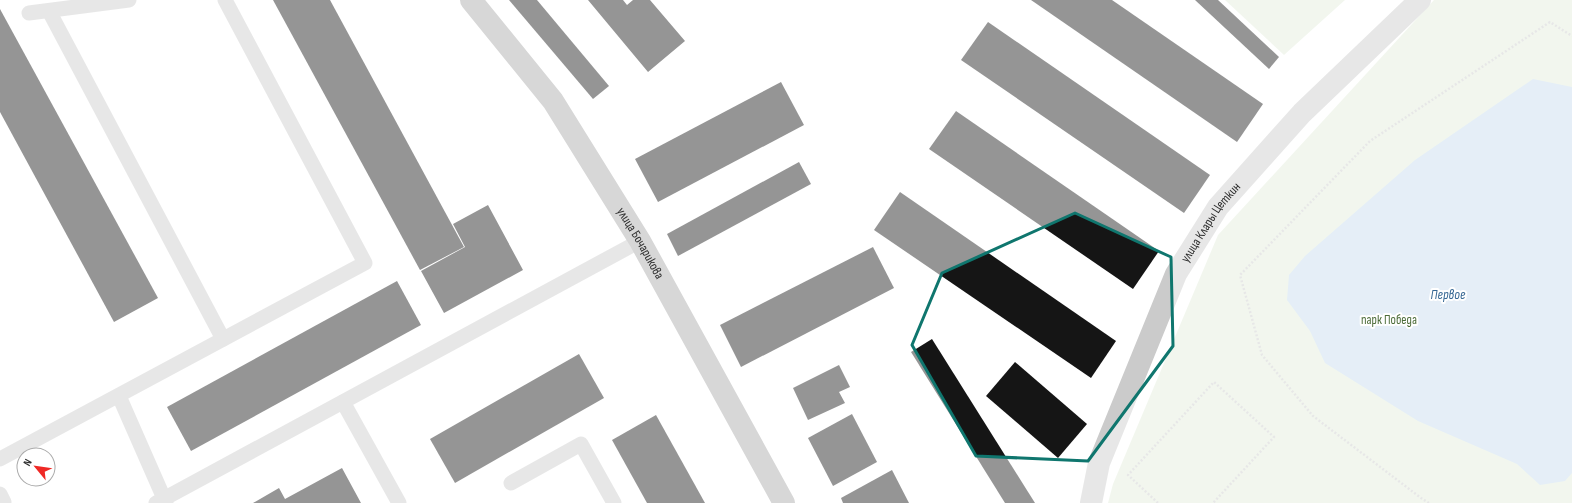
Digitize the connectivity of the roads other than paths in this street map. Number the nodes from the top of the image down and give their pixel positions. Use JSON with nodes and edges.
{"nodes":[{"id":1,"x":129,"y":0,"type":"edge"},
{"id":2,"x":225,"y":0,"type":"edge"},
{"id":3,"x":471,"y":0,"type":"edge"},
{"id":4,"x":1420,"y":0,"type":"edge"},
{"id":5,"x":49,"y":10,"type":"junction"},
{"id":6,"x":30,"y":13,"type":"dead end"},
{"id":7,"x":640,"y":241,"type":"junction"},
{"id":8,"x":223,"y":340,"type":"junction"},
{"id":9,"x":119,"y":396,"type":"junction"},
{"id":10,"x":343,"y":402,"type":"junction"},
{"id":11,"x":0,"y":459,"type":"edge"},
{"id":12,"x":511,"y":483,"type":"dead end"},
{"id":13,"x":0,"y":494,"type":"edge"},
{"id":14,"x":163,"y":502,"type":"edge"},
{"id":15,"x":2,"y":503,"type":"edge"},
{"id":16,"x":399,"y":503,"type":"edge"},
{"id":17,"x":614,"y":503,"type":"edge"},
{"id":18,"x":784,"y":503,"type":"edge"},
{"id":19,"x":1091,"y":503,"type":"edge"}],
"edges":[{"from":1,"to":5,"type":"lane"},
{"from":2,"to":8,"type":"lane"},
{"from":3,"to":7,"type":"main road","name":"улица Бочарикова"},
{"from":4,"to":19,"type":"street","name":"улица Клары Цеткин"},
{"from":5,"to":6,"type":"lane"},
{"from":5,"to":8,"type":"lane"},
{"from":7,"to":10,"type":"lane"},
{"from":7,"to":18,"type":"main road","name":"улица Бочарикова"},
{"from":8,"to":9,"type":"lane"},
{"from":9,"to":11,"type":"lane"},
{"from":9,"to":14,"type":"lane"},
{"from":10,"to":14,"type":"lane"},
{"from":10,"to":16,"type":"lane"},
{"from":12,"to":17,"type":"lane"},
{"from":13,"to":15,"type":"lane"}]}
